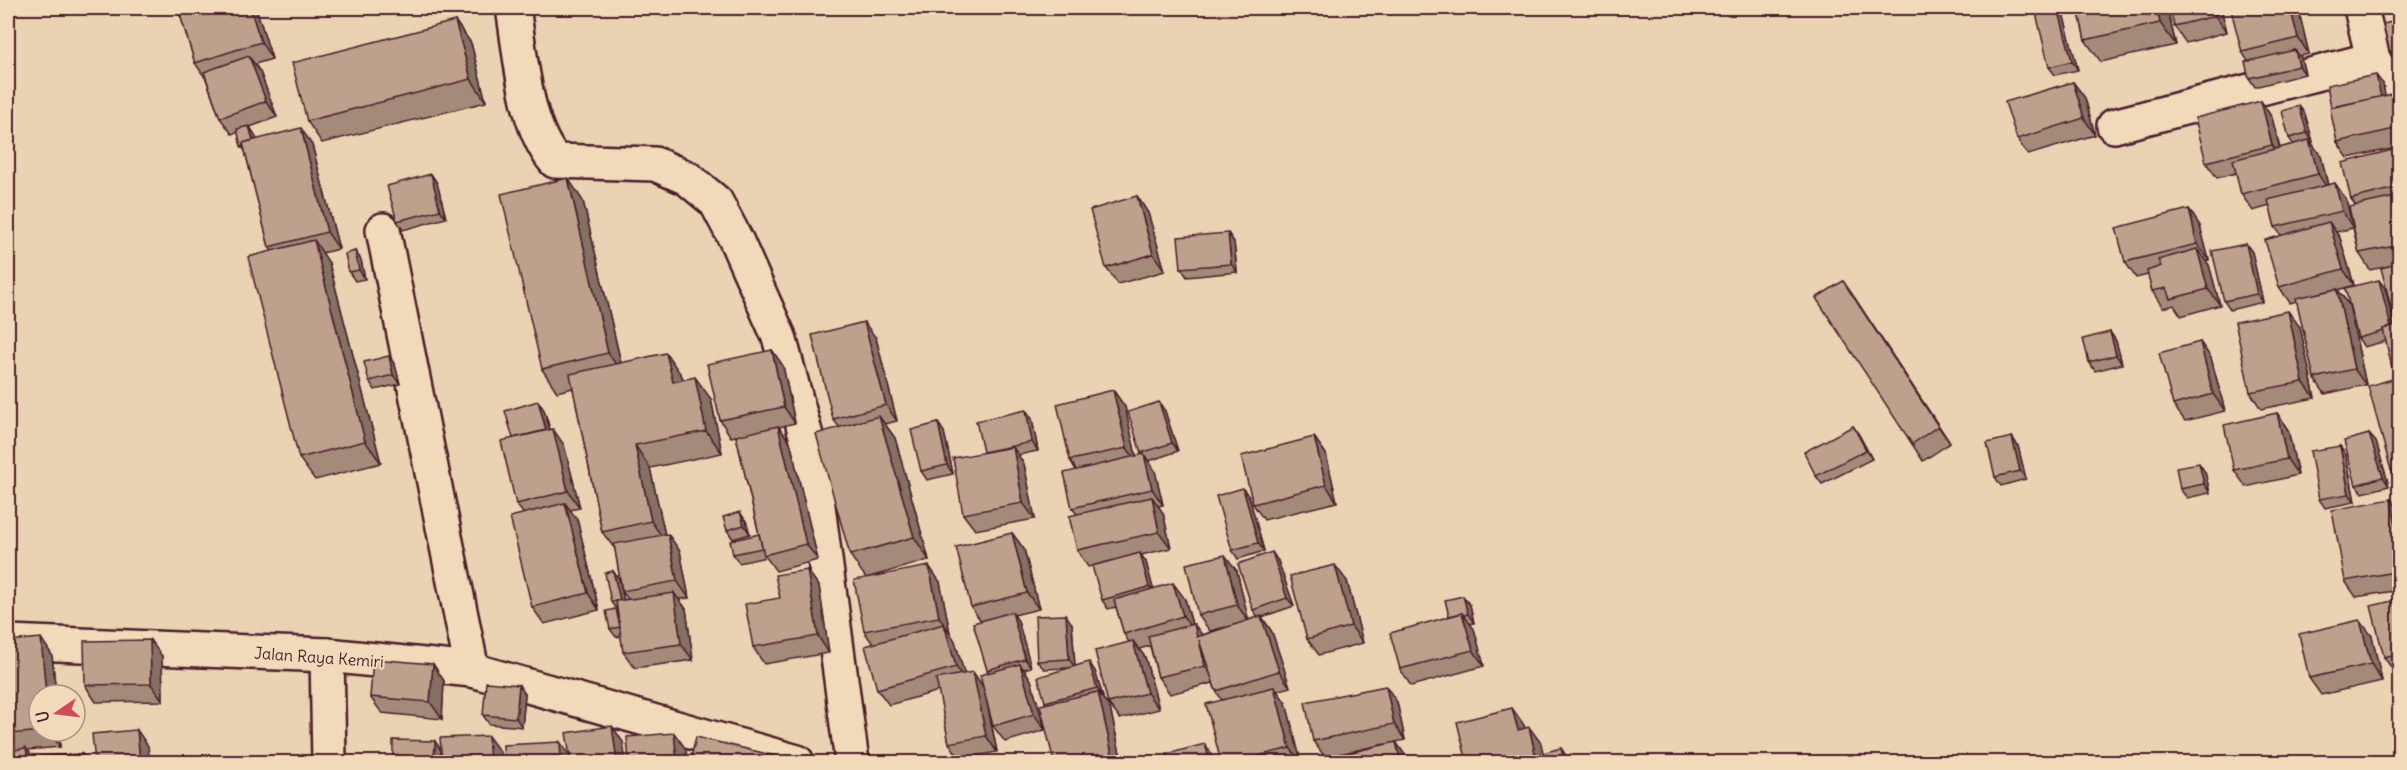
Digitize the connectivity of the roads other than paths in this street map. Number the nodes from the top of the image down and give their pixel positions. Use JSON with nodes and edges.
{"nodes":[{"id":1,"x":513,"y":8,"type":"edge"},
{"id":2,"x":2361,"y":8,"type":"edge"},
{"id":3,"x":2373,"y":59,"type":"junction"},
{"id":4,"x":2400,"y":102,"type":"edge"},
{"id":5,"x":2114,"y":126,"type":"dead end"},
{"id":6,"x":383,"y":230,"type":"dead end"},
{"id":7,"x":8,"y":642,"type":"edge"},
{"id":8,"x":327,"y":655,"type":"junction"},
{"id":9,"x":472,"y":670,"type":"junction"},
{"id":10,"x":329,"y":762,"type":"edge"},
{"id":11,"x":797,"y":762,"type":"edge"},
{"id":12,"x":852,"y":762,"type":"edge"}],
"edges":[{"from":1,"to":12,"type":"street"},
{"from":2,"to":3,"type":"street"},
{"from":3,"to":4,"type":"street"},
{"from":3,"to":5,"type":"street"},
{"from":6,"to":9,"type":"street"},
{"from":7,"to":8,"type":"street","name":"Jalan Raya Kemiri"},
{"from":8,"to":9,"type":"street","name":"Jalan Raya Kemiri"},
{"from":8,"to":10,"type":"street"},
{"from":9,"to":11,"type":"street","name":"Jalan Raya Kemiri"}]}
